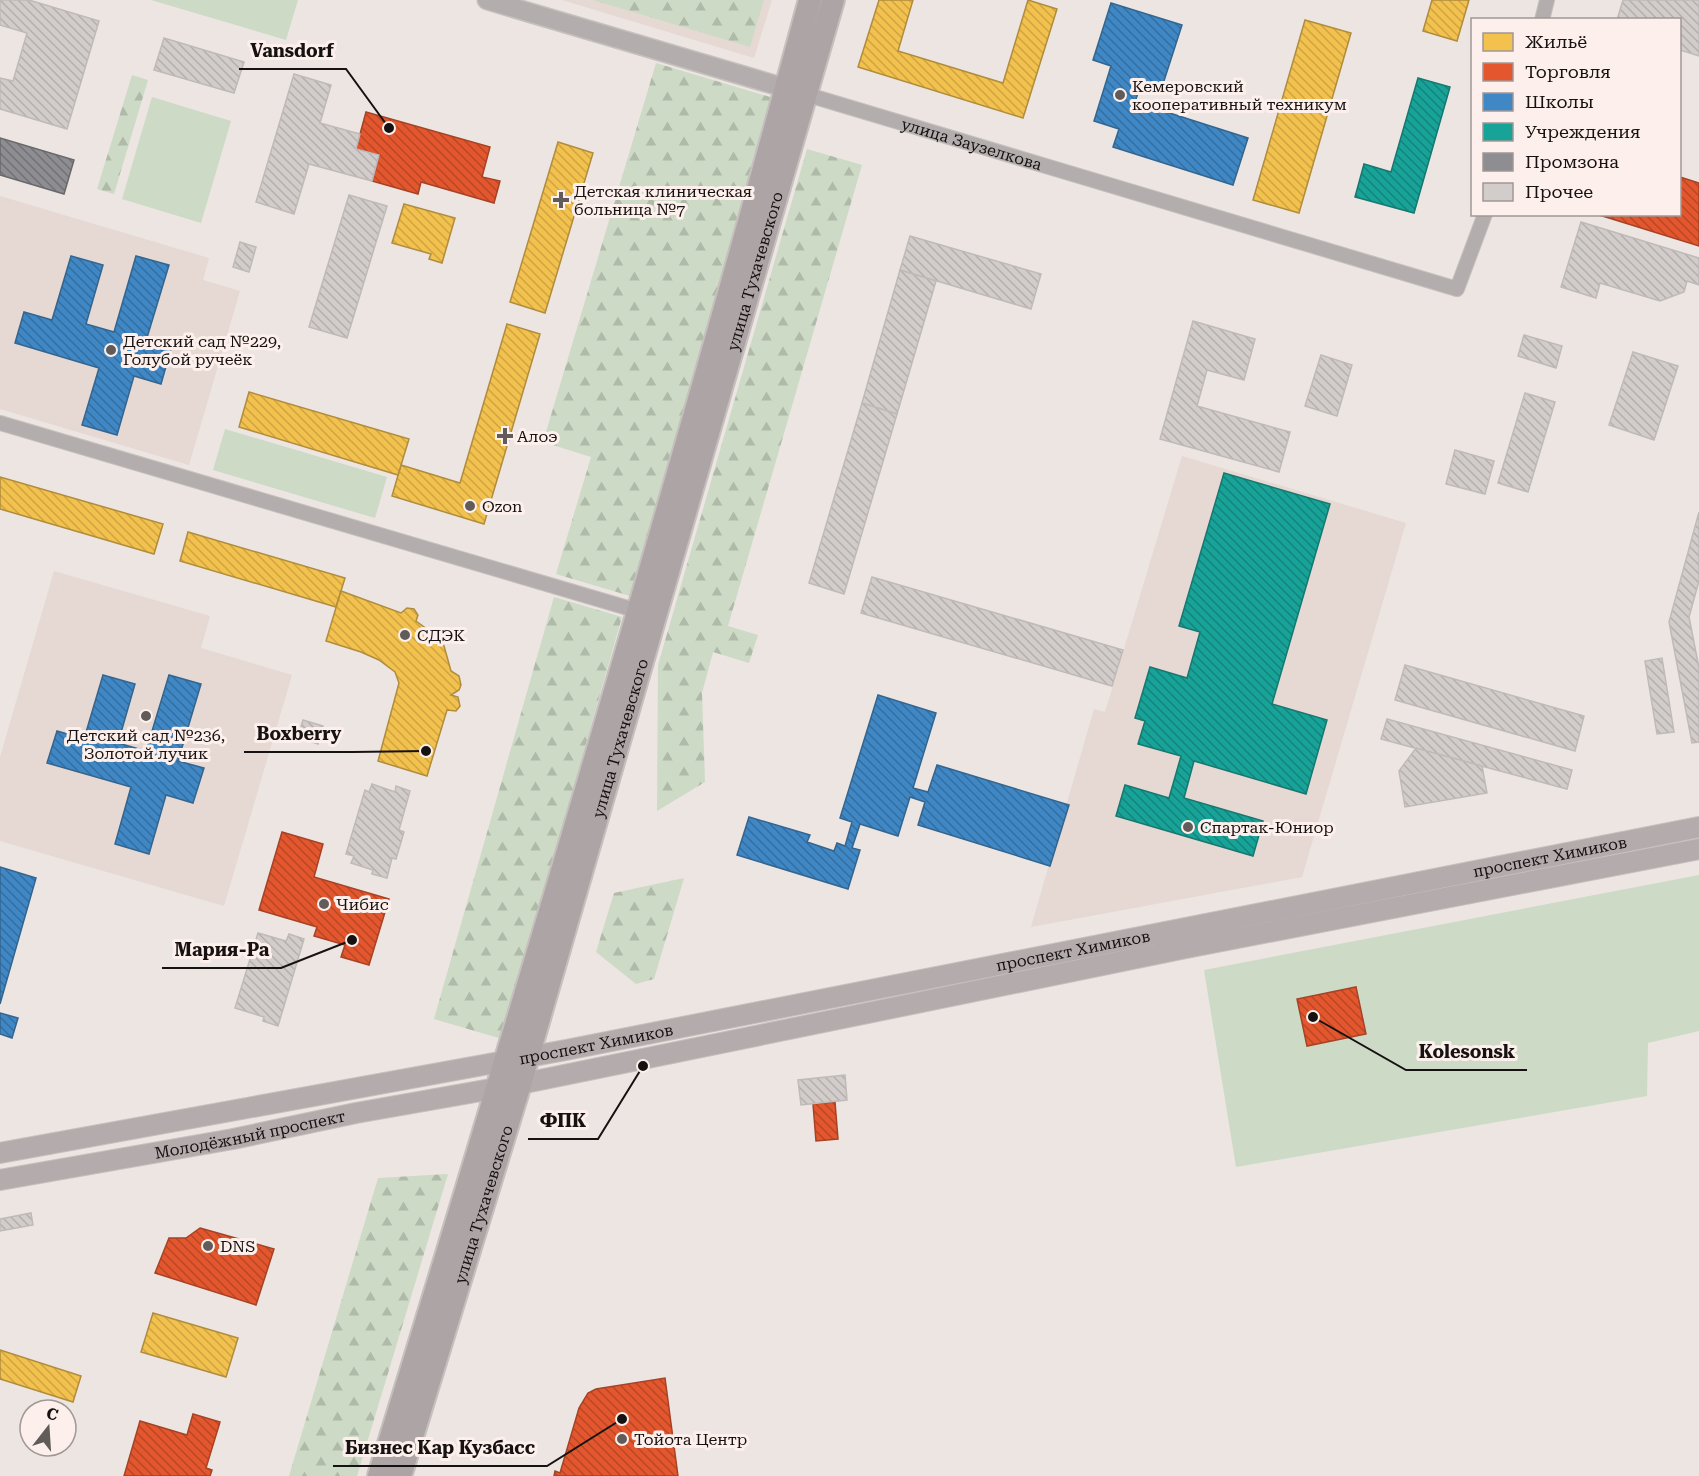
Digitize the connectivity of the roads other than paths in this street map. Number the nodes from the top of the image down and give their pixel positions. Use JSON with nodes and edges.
{"nodes":[{"id":1,"x":487,"y":0,"type":"edge"},
{"id":2,"x":810,"y":0,"type":"edge"},
{"id":3,"x":833,"y":0,"type":"edge"},
{"id":4,"x":1547,"y":0,"type":"edge"},
{"id":5,"x":1542,"y":18,"type":"edge"},
{"id":6,"x":795,"y":91,"type":"junction"},
{"id":7,"x":1484,"y":216,"type":"edge"},
{"id":8,"x":0,"y":423,"type":"edge"},
{"id":9,"x":638,"y":611,"type":"junction"},
{"id":10,"x":1699,"y":827,"type":"edge"},
{"id":11,"x":1699,"y":849,"type":"edge"},
{"id":12,"x":517,"y":1058,"type":"junction"},
{"id":13,"x":447,"y":1072,"type":"joint"},
{"id":14,"x":520,"y":1084,"type":"junction"},
{"id":15,"x":497,"y":1088,"type":"junction"},
{"id":16,"x":0,"y":1153,"type":"edge"},
{"id":17,"x":0,"y":1180,"type":"edge"},
{"id":18,"x":379,"y":1476,"type":"edge"},
{"id":19,"x":399,"y":1476,"type":"edge"}],
"edges":[{"from":1,"to":6,"type":"street","name":"улица Заузелкова"},
{"from":2,"to":6,"type":"main road","name":"улица Тухачевского"},
{"from":3,"to":6,"type":"main road","name":"улица Тухачевского"},
{"from":4,"to":5,"type":"street"},
{"from":6,"to":7,"type":"street","name":"улица Заузелкова"},
{"from":6,"to":9,"type":"main road","name":"улица Тухачевского"},
{"from":6,"to":12,"type":"main road","name":"улица Тухачевского"},
{"from":8,"to":9,"type":"street"},
{"from":9,"to":12,"type":"main road","name":"улица Тухачевского"},
{"from":10,"to":12,"type":"main road","name":"проспект Химиков"},
{"from":11,"to":14,"type":"main road","name":"проспект Химиков"},
{"from":12,"to":13,"type":"main road","name":"проспект Химиков"},
{"from":12,"to":14,"type":"main road","name":"улица Тухачевского"},
{"from":12,"to":15,"type":"main road","name":"улица Тухачевского"},
{"from":13,"to":16,"type":"main road","name":"Молодёжный проспект"},
{"from":14,"to":15,"type":"main road","name":"проспект Химиков"},
{"from":14,"to":19,"type":"main road","name":"улица Тухачевского"},
{"from":15,"to":17,"type":"main road","name":"Молодёжный проспект"},
{"from":15,"to":18,"type":"main road","name":"улица Тухачевского"}]}
